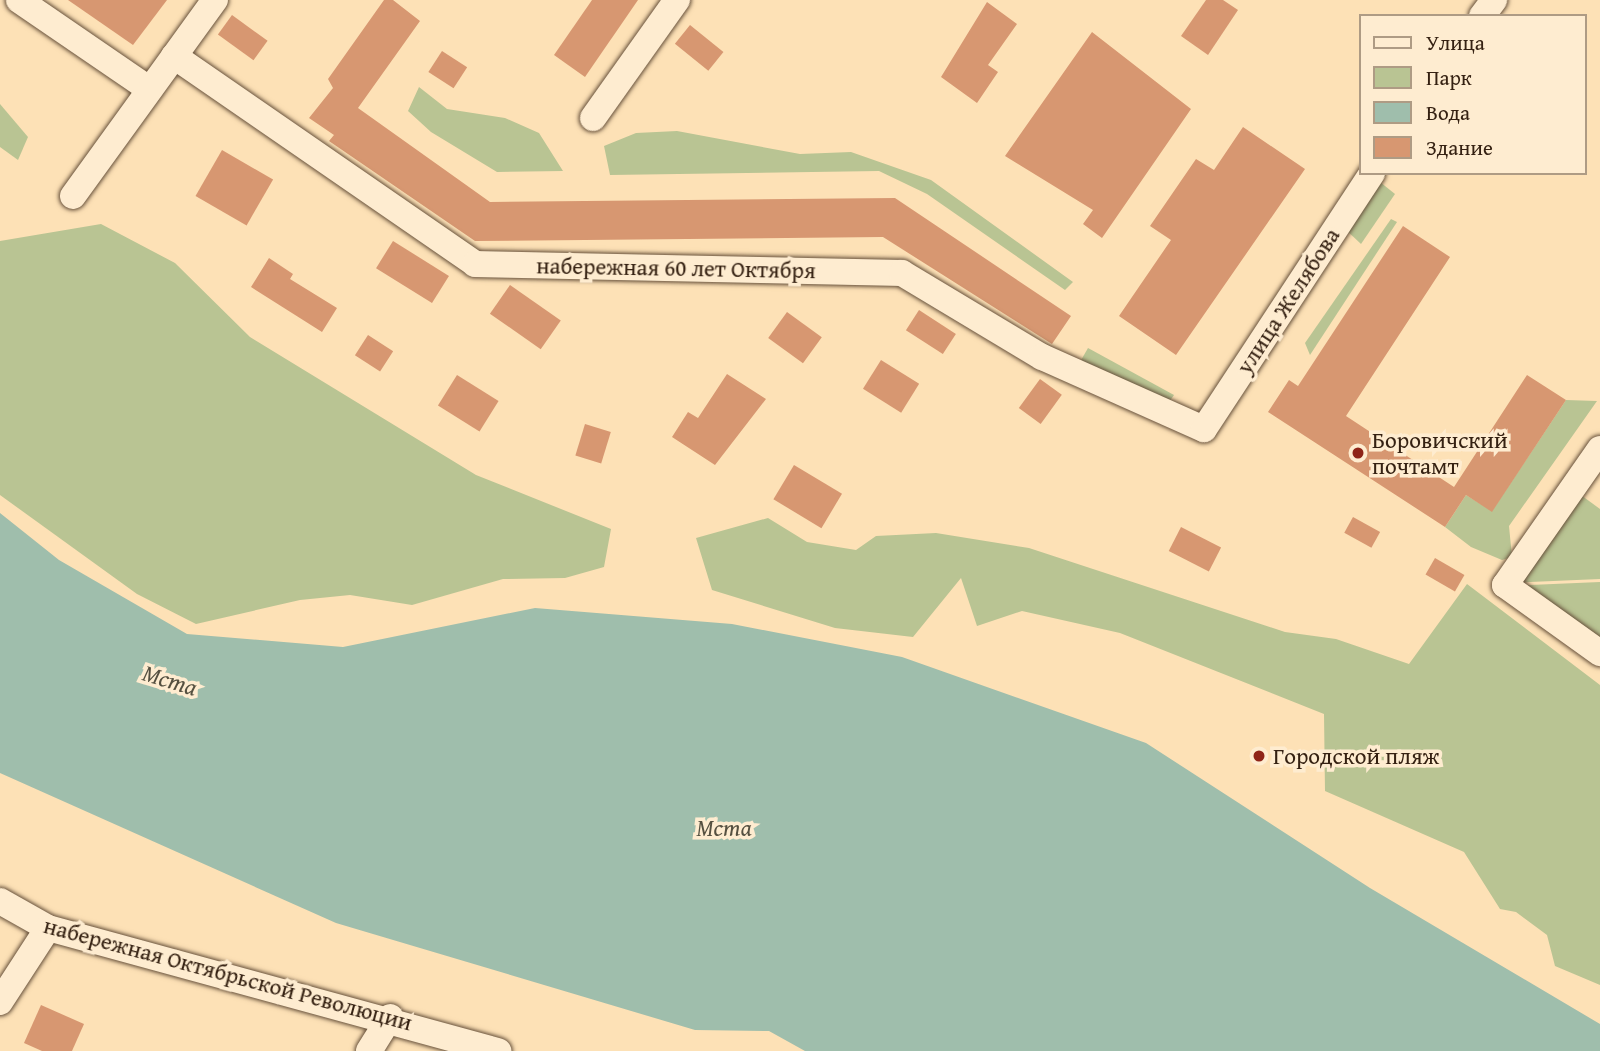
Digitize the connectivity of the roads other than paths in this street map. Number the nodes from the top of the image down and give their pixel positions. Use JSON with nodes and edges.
{"nodes":[{"id":1,"x":19,"y":0,"type":"edge"},
{"id":2,"x":215,"y":0,"type":"edge"},
{"id":3,"x":677,"y":0,"type":"edge"},
{"id":4,"x":174,"y":56,"type":"junction"},
{"id":5,"x":149,"y":89,"type":"junction"},
{"id":6,"x":593,"y":118,"type":"dead end"},
{"id":7,"x":1371,"y":175,"type":"edge"},
{"id":8,"x":73,"y":196,"type":"dead end"},
{"id":9,"x":1204,"y":429,"type":"joint"},
{"id":10,"x":1600,"y":449,"type":"edge"},
{"id":11,"x":1600,"y":653,"type":"edge"},
{"id":12,"x":0,"y":901,"type":"edge"},
{"id":13,"x":48,"y":928,"type":"junction"},
{"id":14,"x":0,"y":1002,"type":"edge"},
{"id":15,"x":390,"y":1017,"type":"junction"},
{"id":16,"x":369,"y":1051,"type":"edge"},
{"id":17,"x":499,"y":1051,"type":"edge"}],
"edges":[{"from":1,"to":5,"type":"street"},
{"from":2,"to":4,"type":"street"},
{"from":3,"to":6,"type":"street"},
{"from":4,"to":5,"type":"street"},
{"from":4,"to":9,"type":"street","name":"набережная 60 лет Октября"},
{"from":5,"to":8,"type":"street"},
{"from":7,"to":9,"type":"street","name":"улица Желябова"},
{"from":10,"to":11,"type":"street"},
{"from":12,"to":13,"type":"street","name":"набережная Октябрьской Революции"},
{"from":13,"to":14,"type":"street"},
{"from":13,"to":15,"type":"street","name":"набережная Октябрьской Революции"},
{"from":15,"to":16,"type":"street"},
{"from":15,"to":17,"type":"street","name":"набережная Октябрьской Революции"}]}
